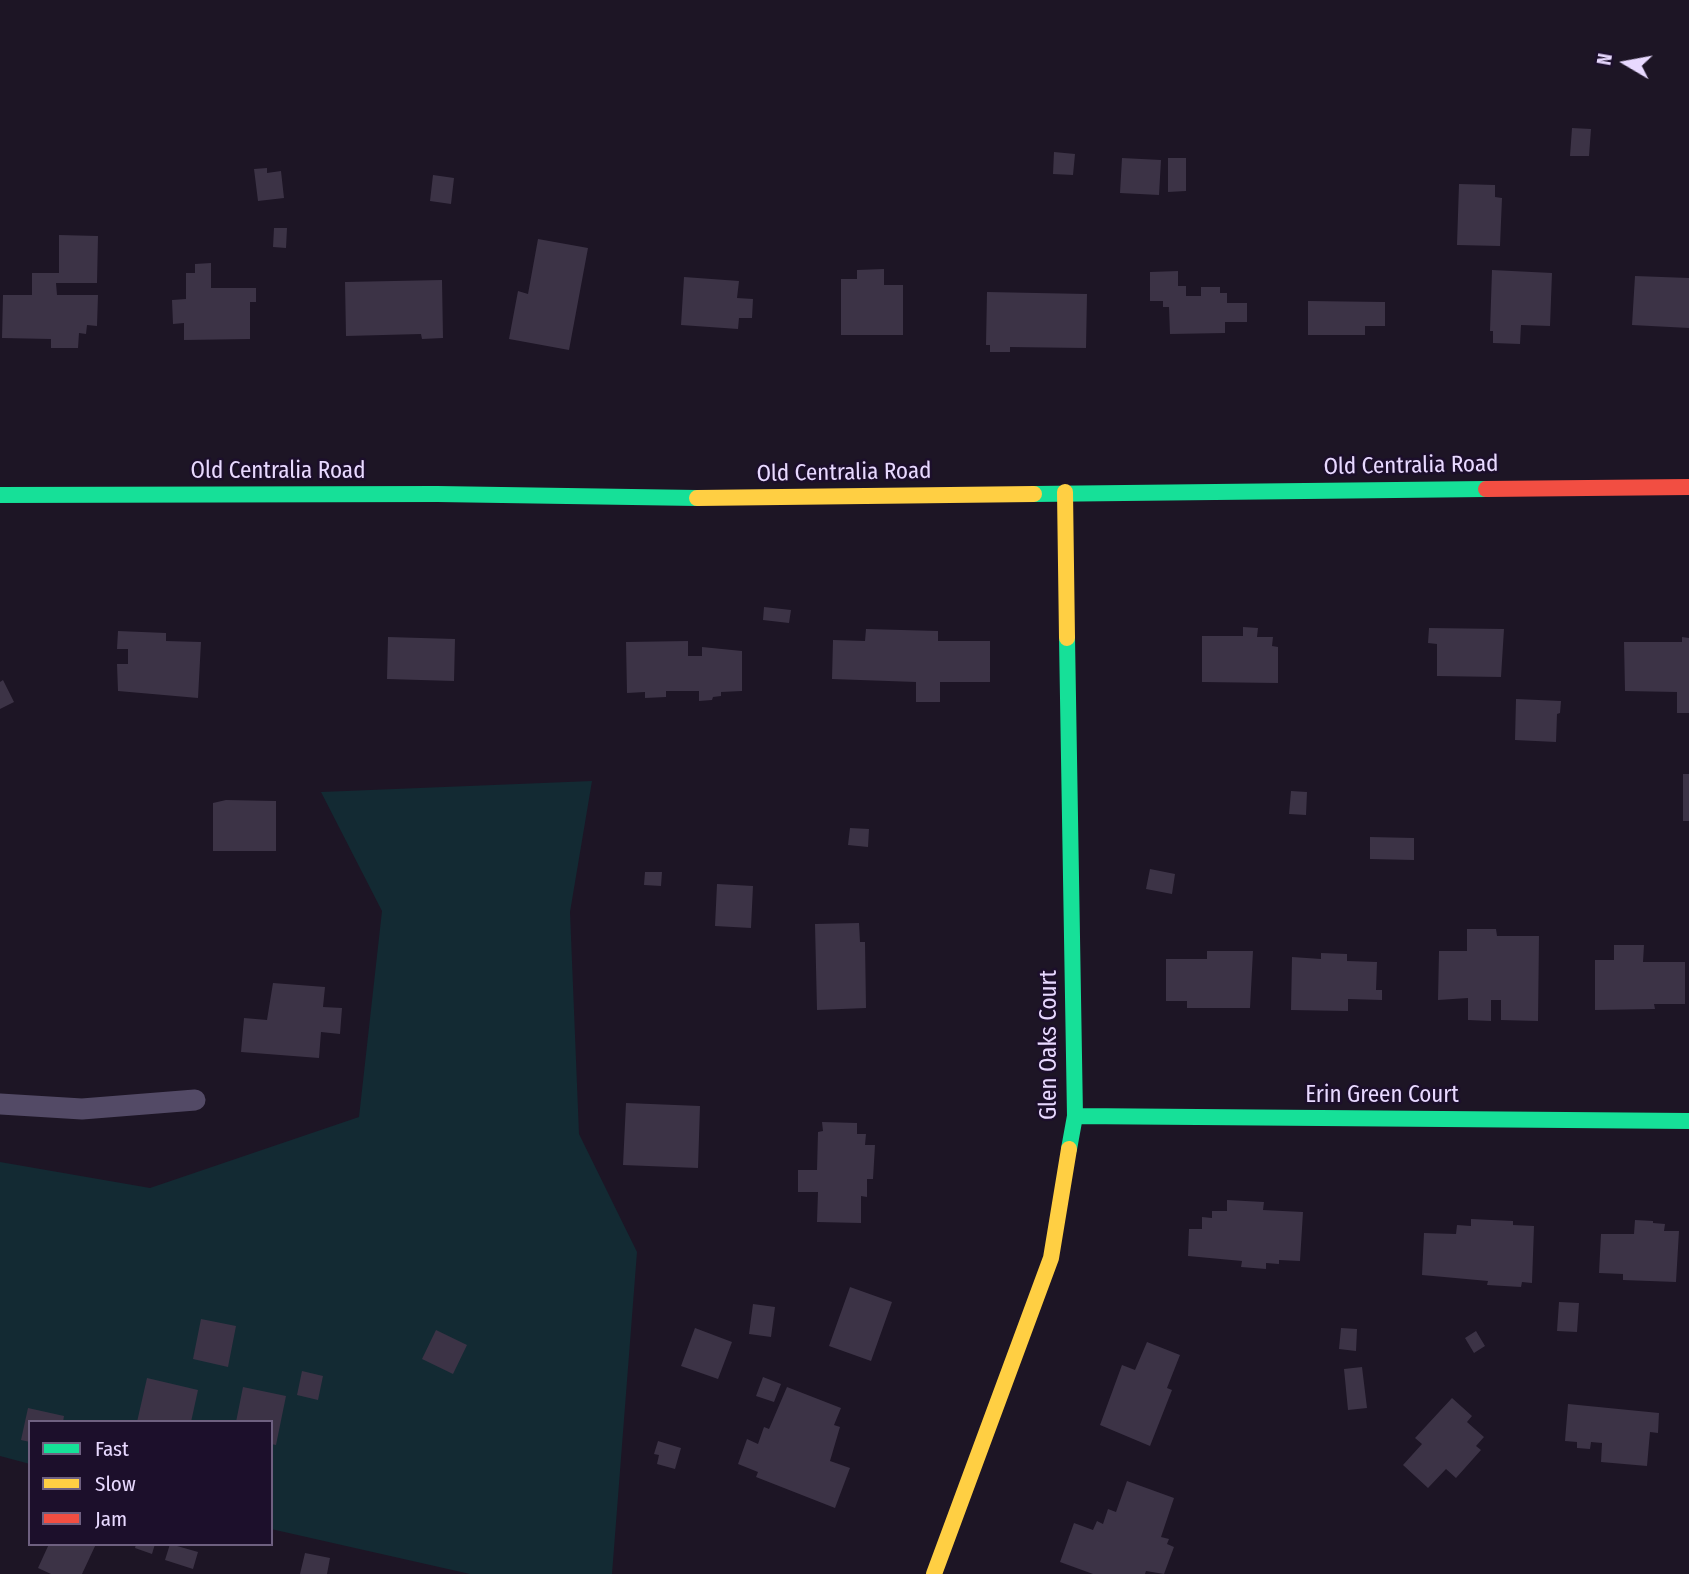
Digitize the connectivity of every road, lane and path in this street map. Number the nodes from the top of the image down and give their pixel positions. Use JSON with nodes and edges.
{"nodes":[{"id":1,"x":1689,"y":487,"type":"edge"},
{"id":2,"x":1065,"y":492,"type":"junction"},
{"id":3,"x":0,"y":495,"type":"edge"},
{"id":4,"x":195,"y":1100,"type":"dead end"},
{"id":5,"x":0,"y":1104,"type":"edge"},
{"id":6,"x":1075,"y":1116,"type":"junction"},
{"id":7,"x":1689,"y":1121,"type":"edge"},
{"id":8,"x":934,"y":1574,"type":"edge"}],
"edges":[{"from":1,"to":2,"type":"street","name":"Old Centralia Road"},
{"from":2,"to":3,"type":"street","name":"Old Centralia Road"},
{"from":2,"to":6,"type":"street","name":"Glen Oaks Court"},
{"from":4,"to":5,"type":"lane"},
{"from":6,"to":7,"type":"street","name":"Erin Green Court"},
{"from":6,"to":8,"type":"street","name":"Glen Oaks Court"}]}
